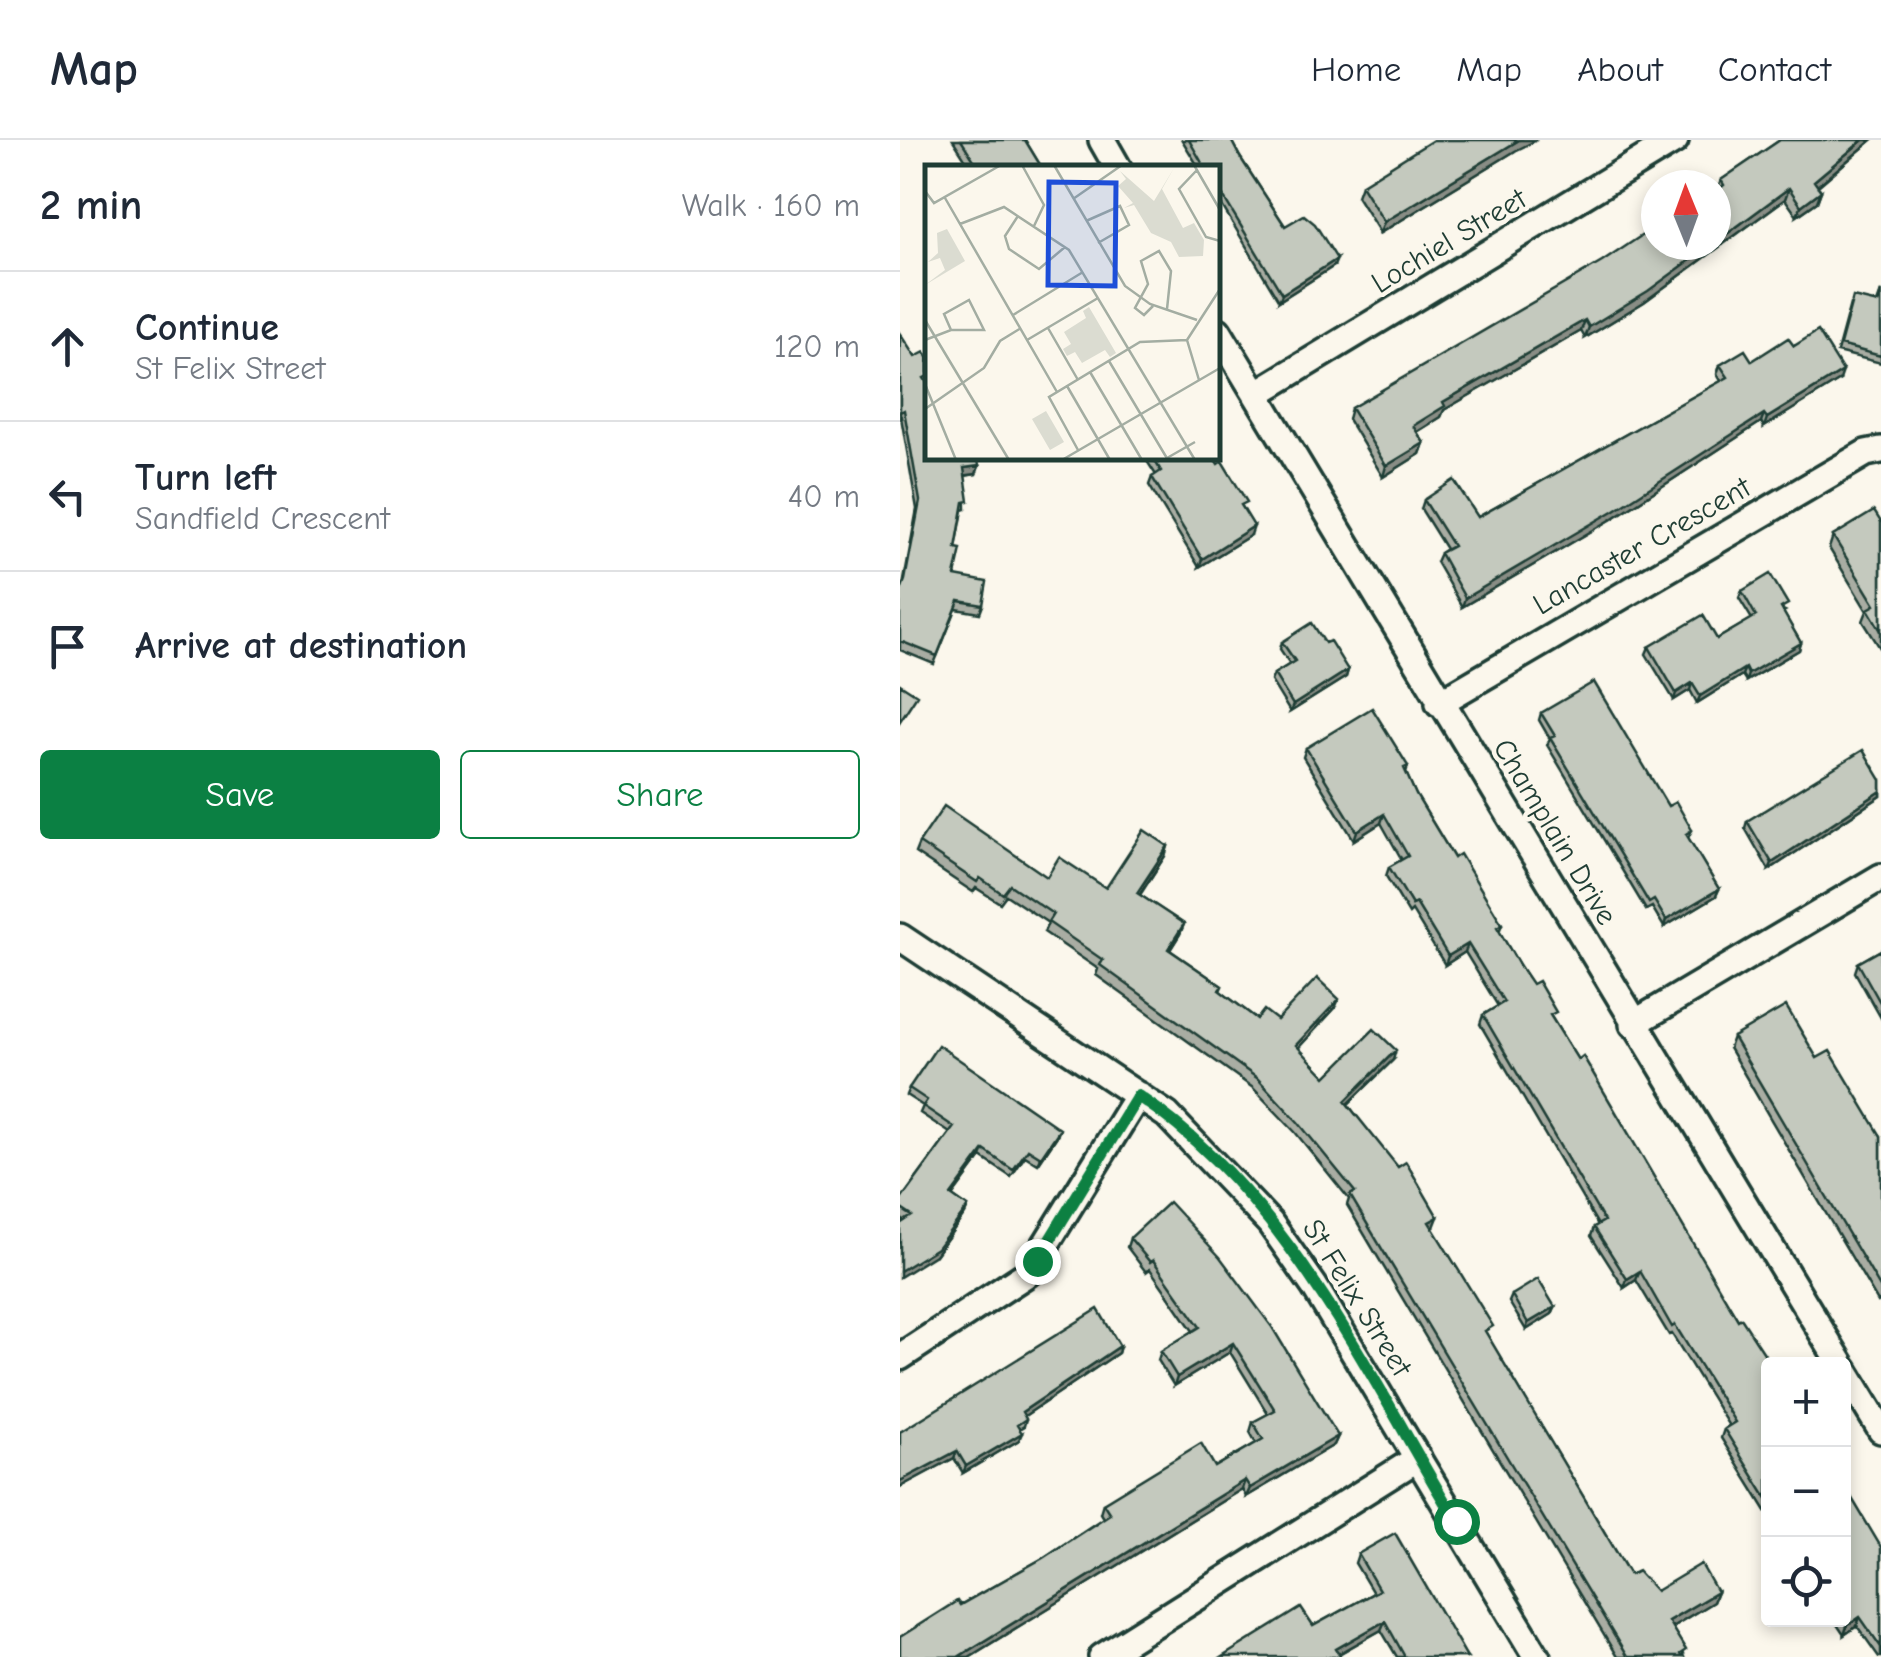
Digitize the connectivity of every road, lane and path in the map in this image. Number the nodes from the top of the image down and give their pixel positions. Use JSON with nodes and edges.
{"nodes":[{"id":1,"x":1102,"y":140,"type":"edge"},
{"id":2,"x":1675,"y":140,"type":"edge"},
{"id":3,"x":1116,"y":165,"type":"edge"},
{"id":4,"x":1220,"y":333,"type":"edge"},
{"id":5,"x":1256,"y":394,"type":"junction"},
{"id":6,"x":1881,"y":450,"type":"edge"},
{"id":7,"x":1438,"y":703,"type":"junction"},
{"id":8,"x":1881,"y":876,"type":"edge"},
{"id":9,"x":900,"y":937,"type":"edge"},
{"id":10,"x":1632,"y":1024,"type":"junction"},
{"id":11,"x":1138,"y":1096,"type":"junction"},
{"id":12,"x":900,"y":1357,"type":"edge"},
{"id":13,"x":1836,"y":1357,"type":"edge"},
{"id":14,"x":1851,"y":1382,"type":"edge"},
{"id":15,"x":1881,"y":1430,"type":"edge"},
{"id":16,"x":1418,"y":1458,"type":"junction"},
{"id":17,"x":1102,"y":1657,"type":"edge"},
{"id":18,"x":1537,"y":1657,"type":"edge"}],
"edges":[{"from":1,"to":3,"type":"street"},
{"from":2,"to":5,"type":"street","name":"Lochiel Street"},
{"from":4,"to":5,"type":"street","name":"Champlain Drive"},
{"from":5,"to":7,"type":"street","name":"Champlain Drive"},
{"from":6,"to":7,"type":"street","name":"Lancaster Crescent"},
{"from":7,"to":10,"type":"street","name":"Champlain Drive"},
{"from":8,"to":10,"type":"street"},
{"from":9,"to":11,"type":"street","name":"St Felix Street"},
{"from":10,"to":13,"type":"street","name":"Champlain Drive"},
{"from":11,"to":12,"type":"street"},
{"from":11,"to":16,"type":"street","name":"St Felix Street"},
{"from":14,"to":15,"type":"street","name":"Champlain Drive"},
{"from":16,"to":17,"type":"street"},
{"from":16,"to":18,"type":"street","name":"St Felix Street"}]}
